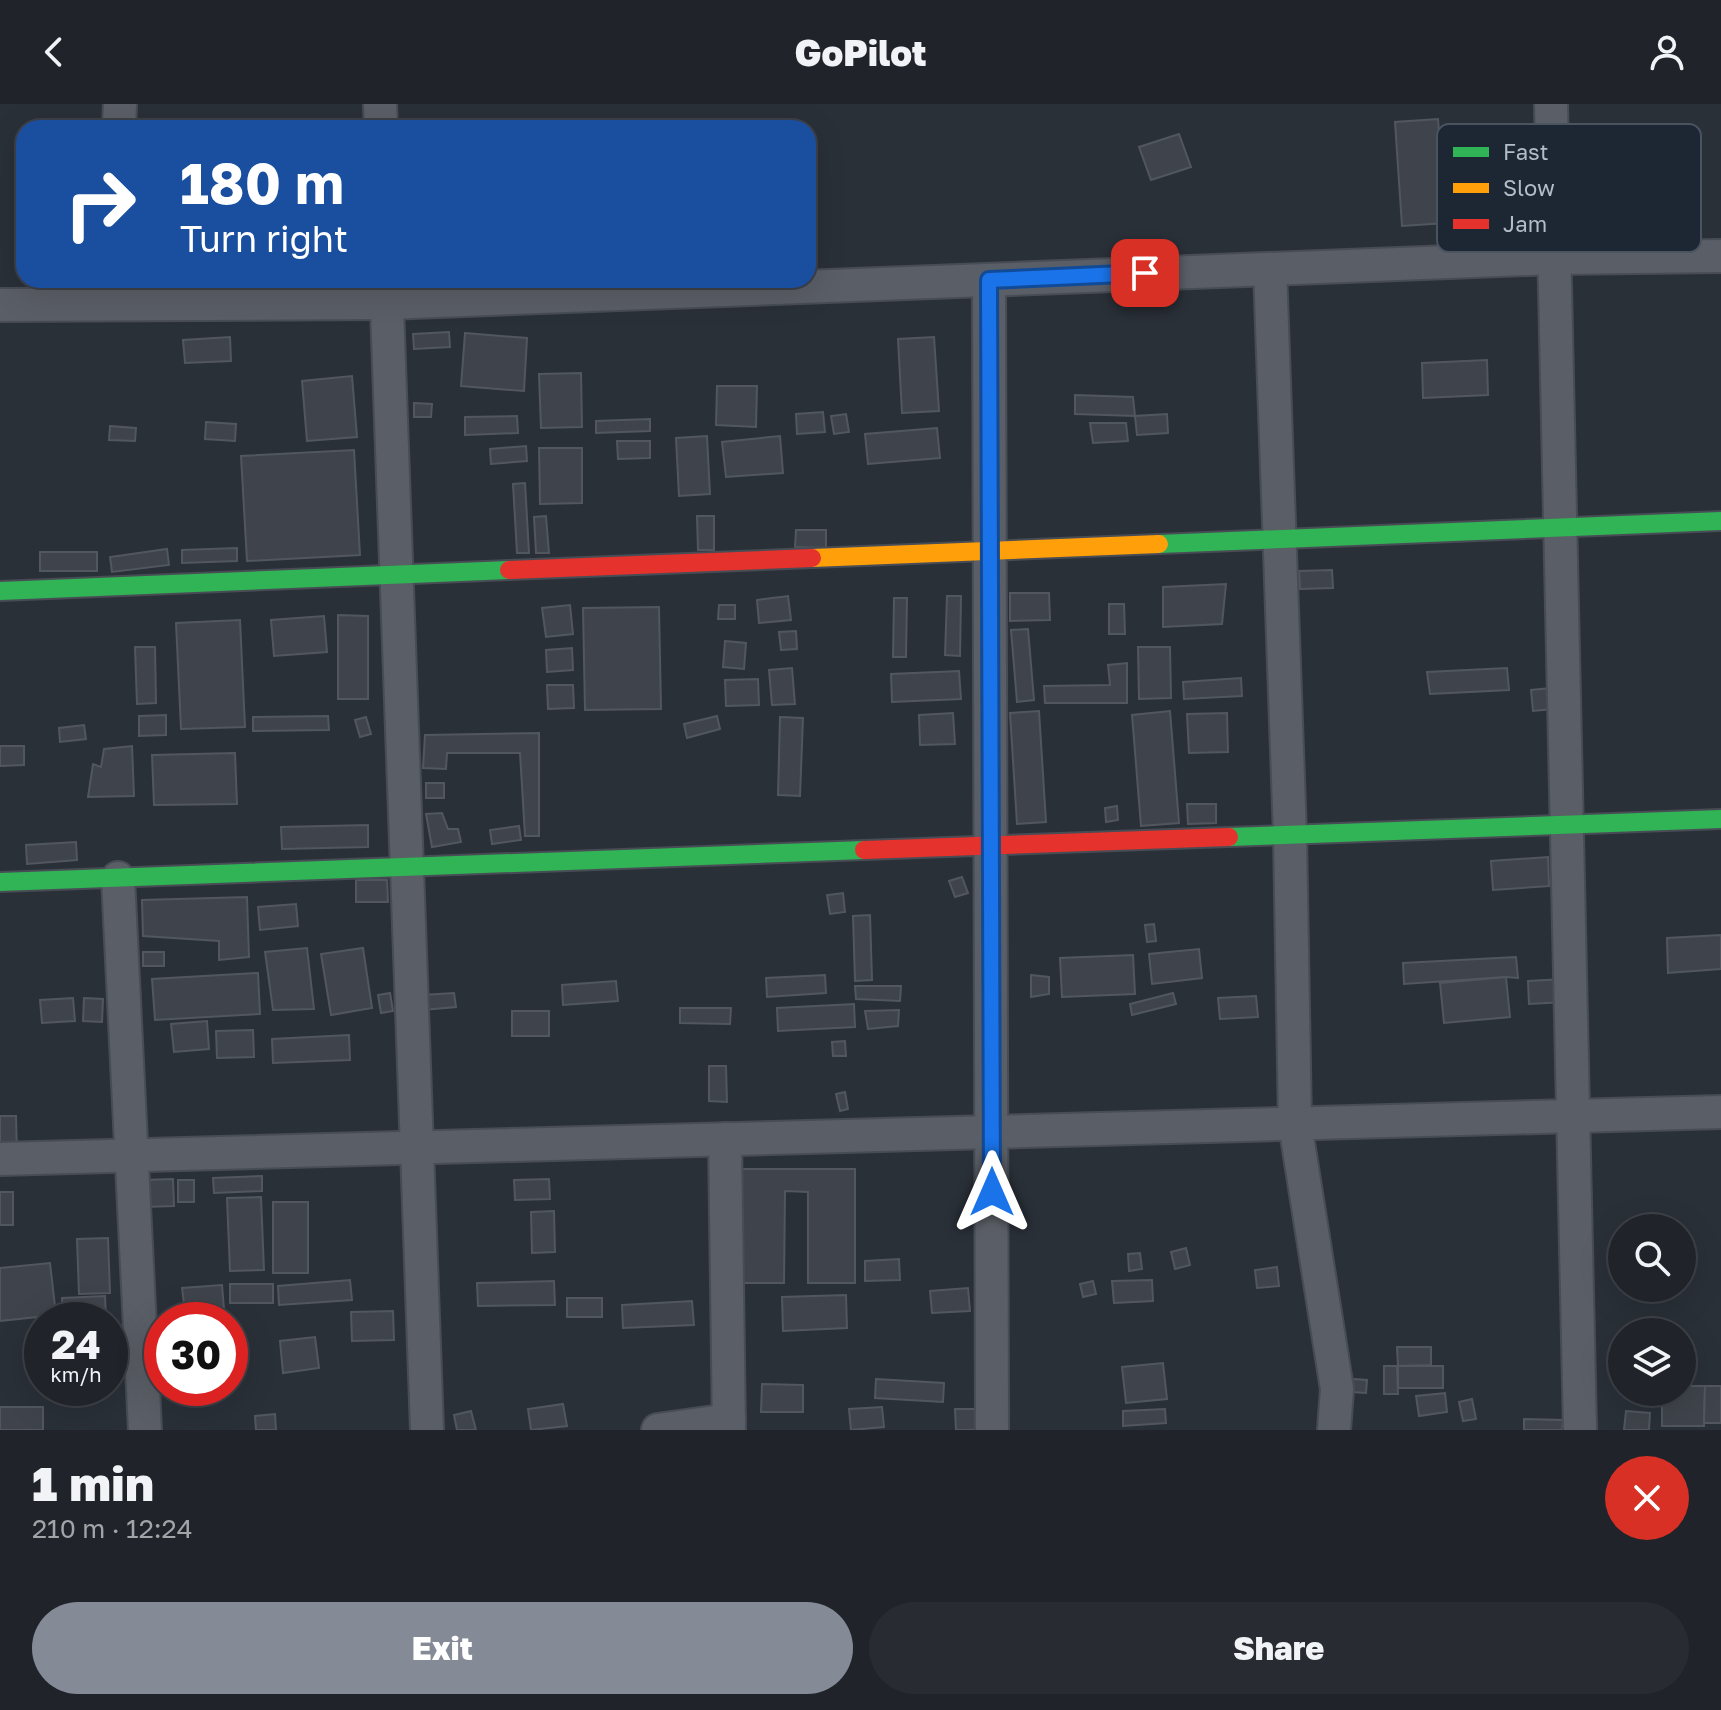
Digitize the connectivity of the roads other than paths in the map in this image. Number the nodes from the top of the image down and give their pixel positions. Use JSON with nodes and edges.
{"nodes":[{"id":1,"x":1551,"y":104,"type":"edge"},
{"id":2,"x":1551,"y":124,"type":"edge"},
{"id":3,"x":1554,"y":252,"type":"edge"},
{"id":4,"x":1721,"y":256,"type":"edge"},
{"id":5,"x":1554,"y":258,"type":"junction"},
{"id":6,"x":1270,"y":269,"type":"junction"},
{"id":7,"x":989,"y":280,"type":"junction"},
{"id":8,"x":816,"y":283,"type":"edge"},
{"id":9,"x":551,"y":288,"type":"edge"},
{"id":10,"x":387,"y":291,"type":"edge"},
{"id":11,"x":113,"y":292,"type":"edge"},
{"id":12,"x":0,"y":305,"type":"edge"},
{"id":13,"x":1721,"y":521,"type":"edge"},
{"id":14,"x":1560,"y":528,"type":"junction"},
{"id":15,"x":1280,"y":539,"type":"junction"},
{"id":16,"x":990,"y":552,"type":"junction"},
{"id":17,"x":397,"y":575,"type":"junction"},
{"id":18,"x":0,"y":591,"type":"edge"},
{"id":19,"x":1721,"y":819,"type":"edge"},
{"id":20,"x":1567,"y":825,"type":"junction"},
{"id":21,"x":1290,"y":835,"type":"junction"},
{"id":22,"x":991,"y":845,"type":"junction"},
{"id":23,"x":407,"y":867,"type":"junction"},
{"id":24,"x":118,"y":878,"type":"junction"},
{"id":25,"x":0,"y":882,"type":"edge"},
{"id":26,"x":1721,"y":1112,"type":"edge"},
{"id":27,"x":1573,"y":1116,"type":"junction"},
{"id":28,"x":1295,"y":1124,"type":"junction"},
{"id":29,"x":992,"y":1132,"type":"junction"},
{"id":30,"x":725,"y":1139,"type":"junction"},
{"id":31,"x":417,"y":1148,"type":"junction"},
{"id":32,"x":131,"y":1156,"type":"junction"},
{"id":33,"x":0,"y":1159,"type":"edge"},
{"id":34,"x":729,"y":1425,"type":"edge"},
{"id":35,"x":145,"y":1430,"type":"edge"},
{"id":36,"x":427,"y":1430,"type":"edge"},
{"id":37,"x":658,"y":1430,"type":"edge"},
{"id":38,"x":992,"y":1430,"type":"edge"},
{"id":39,"x":1334,"y":1430,"type":"edge"},
{"id":40,"x":1580,"y":1430,"type":"edge"}],
"edges":[{"from":1,"to":2,"type":"street"},
{"from":3,"to":5,"type":"street"},
{"from":4,"to":5,"type":"street"},
{"from":5,"to":6,"type":"street"},
{"from":5,"to":14,"type":"street"},
{"from":6,"to":7,"type":"street"},
{"from":6,"to":15,"type":"street"},
{"from":7,"to":8,"type":"street"},
{"from":7,"to":16,"type":"street"},
{"from":9,"to":10,"type":"street"},
{"from":10,"to":11,"type":"street"},
{"from":10,"to":17,"type":"street"},
{"from":11,"to":12,"type":"street"},
{"from":13,"to":14,"type":"street"},
{"from":14,"to":15,"type":"street"},
{"from":14,"to":20,"type":"street"},
{"from":15,"to":16,"type":"street"},
{"from":15,"to":21,"type":"street"},
{"from":16,"to":17,"type":"street"},
{"from":16,"to":22,"type":"street"},
{"from":17,"to":18,"type":"street"},
{"from":17,"to":23,"type":"street"},
{"from":19,"to":20,"type":"street"},
{"from":20,"to":21,"type":"street"},
{"from":20,"to":27,"type":"street"},
{"from":21,"to":22,"type":"street"},
{"from":21,"to":28,"type":"street"},
{"from":22,"to":23,"type":"street"},
{"from":22,"to":29,"type":"street"},
{"from":23,"to":24,"type":"street"},
{"from":23,"to":31,"type":"street"},
{"from":24,"to":25,"type":"street"},
{"from":24,"to":32,"type":"street"},
{"from":26,"to":27,"type":"street"},
{"from":27,"to":28,"type":"street"},
{"from":27,"to":40,"type":"street"},
{"from":28,"to":29,"type":"street"},
{"from":28,"to":39,"type":"street"},
{"from":29,"to":30,"type":"street"},
{"from":29,"to":38,"type":"street"},
{"from":30,"to":31,"type":"street"},
{"from":30,"to":34,"type":"street"},
{"from":31,"to":32,"type":"street"},
{"from":31,"to":36,"type":"street"},
{"from":32,"to":33,"type":"street"},
{"from":32,"to":35,"type":"street"},
{"from":34,"to":37,"type":"street"}]}
